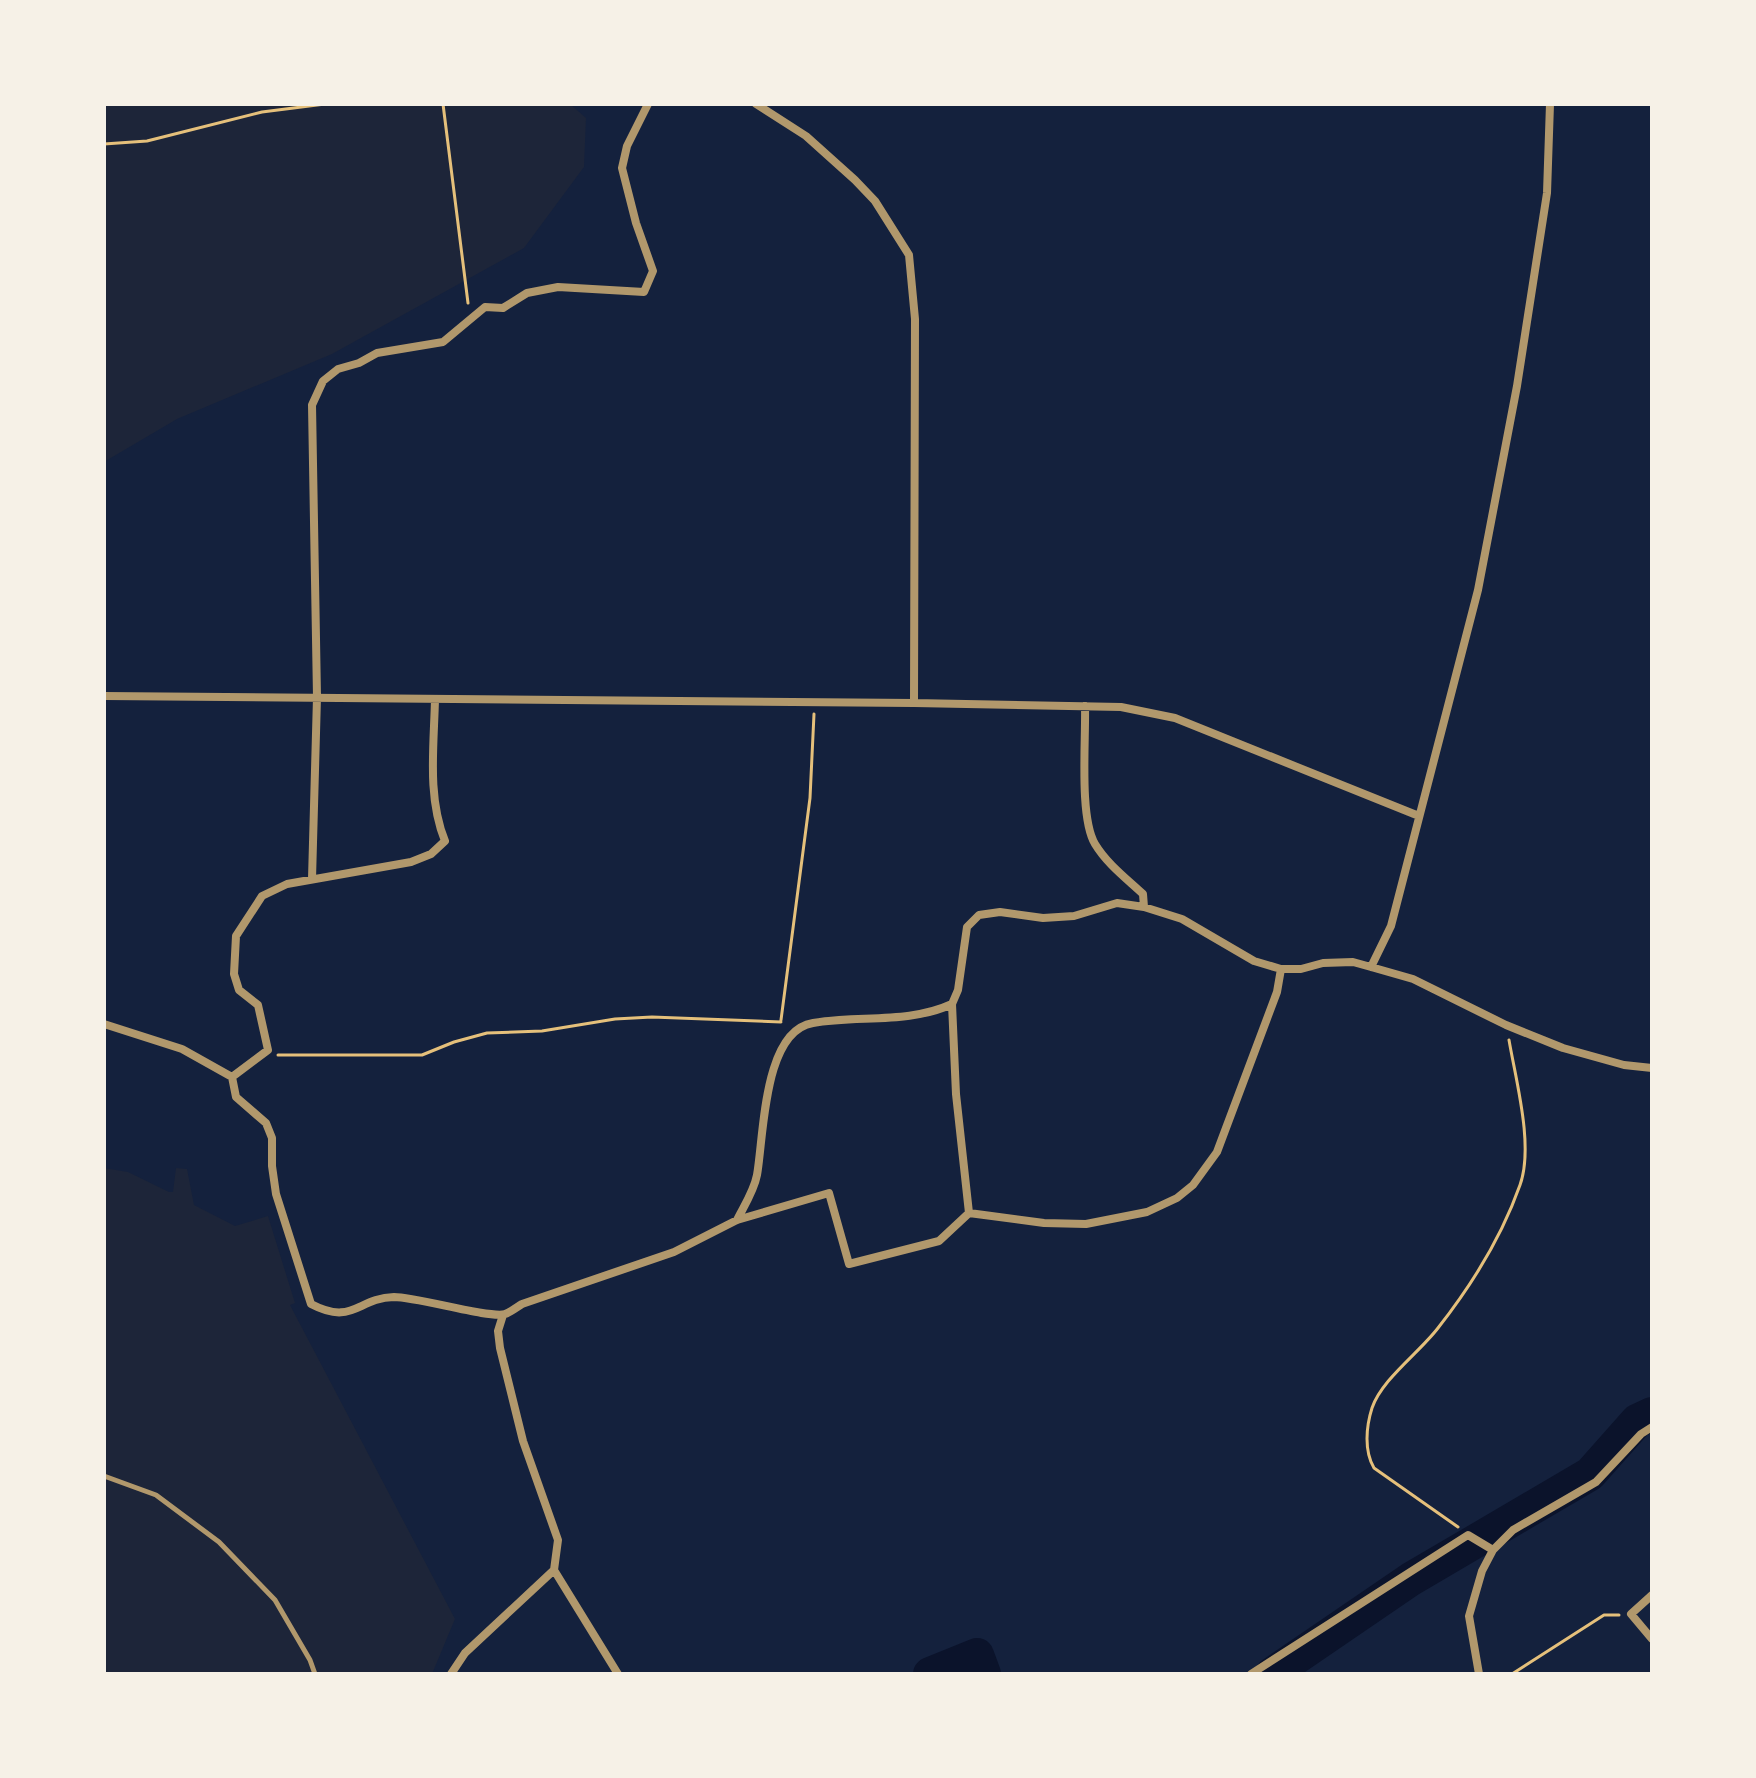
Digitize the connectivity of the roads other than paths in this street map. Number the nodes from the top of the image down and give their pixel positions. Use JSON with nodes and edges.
{"nodes":[{"id":1,"x":648,"y":104,"type":"edge"},
{"id":2,"x":756,"y":104,"type":"edge"},
{"id":3,"x":1550,"y":104,"type":"edge"},
{"id":4,"x":104,"y":696,"type":"edge"},
{"id":5,"x":317,"y":697,"type":"junction"},
{"id":6,"x":435,"y":699,"type":"junction"},
{"id":7,"x":914,"y":703,"type":"junction"},
{"id":8,"x":1085,"y":706,"type":"junction"},
{"id":9,"x":1419,"y":816,"type":"junction"},
{"id":10,"x":312,"y":879,"type":"junction"},
{"id":11,"x":1144,"y":907,"type":"junction"},
{"id":12,"x":1371,"y":967,"type":"junction"},
{"id":13,"x":1281,"y":969,"type":"junction"},
{"id":14,"x":952,"y":1004,"type":"junction"},
{"id":15,"x":104,"y":1024,"type":"edge"},
{"id":16,"x":1652,"y":1068,"type":"edge"},
{"id":17,"x":232,"y":1077,"type":"junction"},
{"id":18,"x":969,"y":1213,"type":"junction"},
{"id":19,"x":737,"y":1220,"type":"junction"},
{"id":20,"x":503,"y":1315,"type":"junction"},
{"id":21,"x":1652,"y":1427,"type":"edge"},
{"id":22,"x":104,"y":1476,"type":"edge"},
{"id":23,"x":1493,"y":1550,"type":"junction"},
{"id":24,"x":554,"y":1570,"type":"junction"},
{"id":25,"x":1652,"y":1595,"type":"edge"},
{"id":26,"x":1652,"y":1639,"type":"edge"},
{"id":27,"x":315,"y":1674,"type":"edge"},
{"id":28,"x":451,"y":1674,"type":"edge"},
{"id":29,"x":618,"y":1674,"type":"edge"},
{"id":30,"x":1251,"y":1674,"type":"edge"},
{"id":31,"x":1479,"y":1674,"type":"edge"}],
"edges":[{"from":1,"to":5,"type":"street"},
{"from":2,"to":7,"type":"street"},
{"from":3,"to":9,"type":"street"},
{"from":4,"to":5,"type":"street"},
{"from":5,"to":6,"type":"street"},
{"from":5,"to":10,"type":"street"},
{"from":6,"to":7,"type":"street"},
{"from":6,"to":10,"type":"street"},
{"from":7,"to":8,"type":"street"},
{"from":8,"to":9,"type":"street"},
{"from":8,"to":11,"type":"street"},
{"from":9,"to":12,"type":"street"},
{"from":10,"to":17,"type":"street"},
{"from":11,"to":13,"type":"street"},
{"from":11,"to":14,"type":"street"},
{"from":12,"to":13,"type":"street"},
{"from":12,"to":16,"type":"street"},
{"from":13,"to":18,"type":"street"},
{"from":14,"to":18,"type":"street"},
{"from":14,"to":19,"type":"street"},
{"from":15,"to":17,"type":"street"},
{"from":17,"to":20,"type":"street"},
{"from":18,"to":19,"type":"street"},
{"from":19,"to":20,"type":"street"},
{"from":20,"to":24,"type":"street"},
{"from":21,"to":23,"type":"street"},
{"from":22,"to":27,"type":"lane"},
{"from":23,"to":30,"type":"street"},
{"from":23,"to":31,"type":"street"},
{"from":24,"to":28,"type":"street"},
{"from":24,"to":29,"type":"street"},
{"from":25,"to":26,"type":"street"}]}
